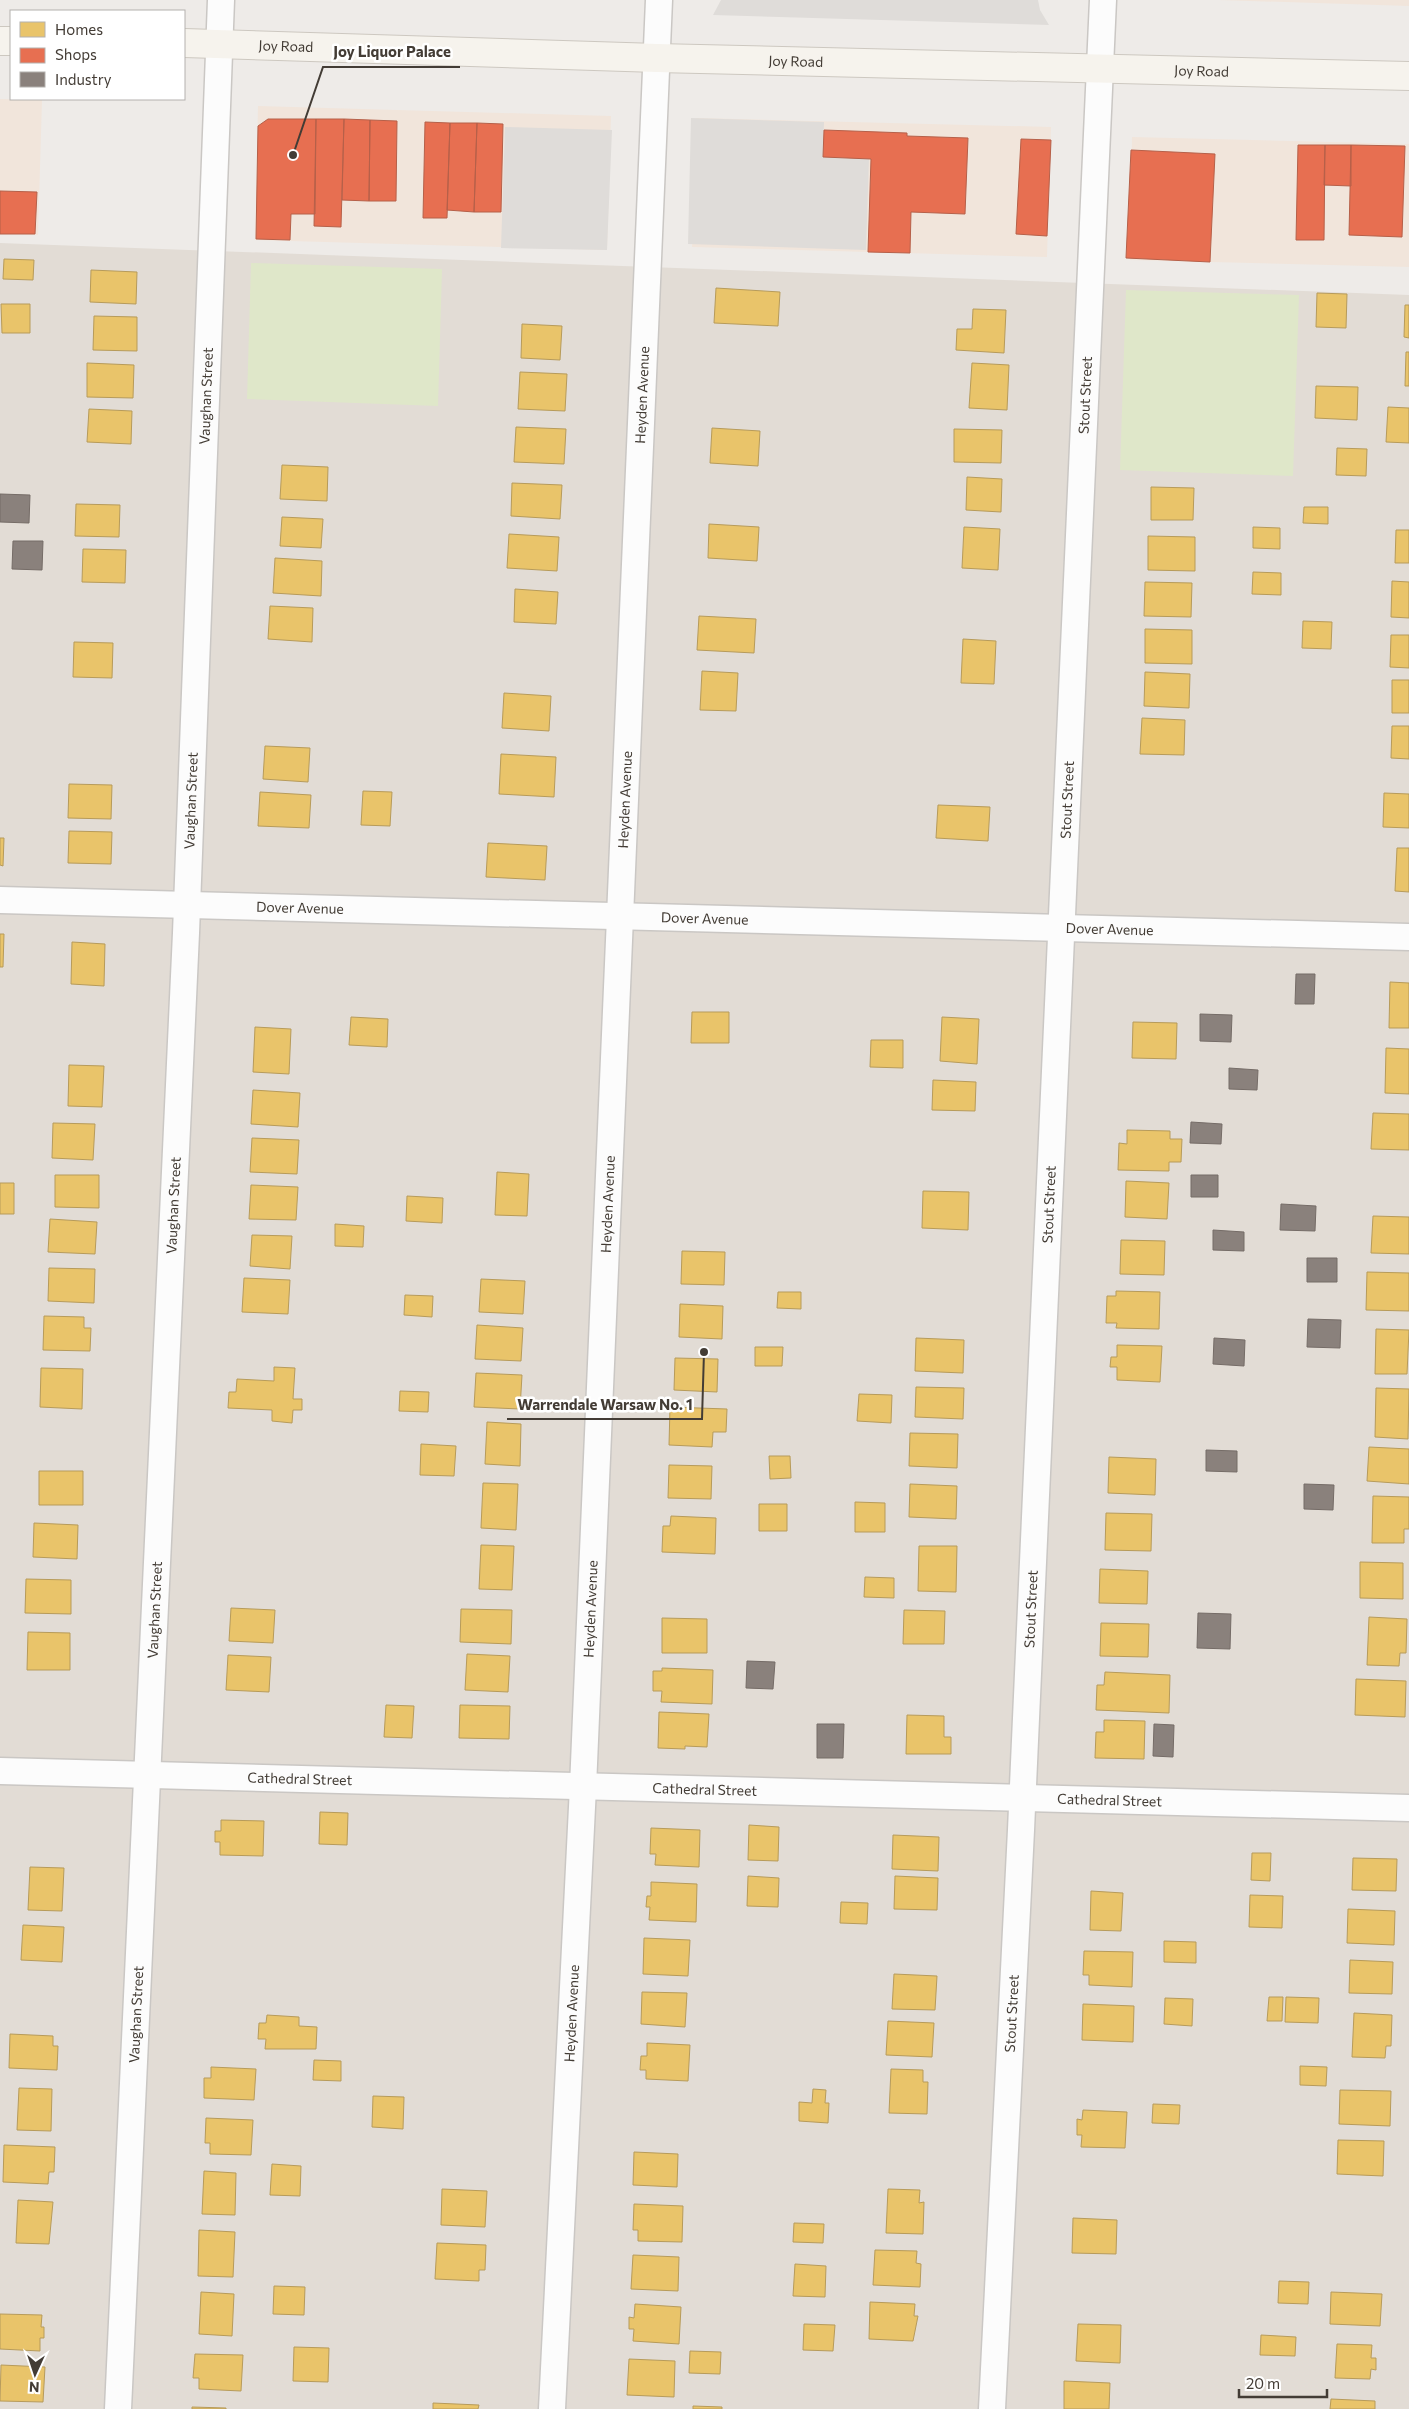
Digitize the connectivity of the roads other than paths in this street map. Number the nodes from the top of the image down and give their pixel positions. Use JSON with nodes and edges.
{"nodes":[{"id":1,"x":221,"y":0,"type":"edge"},
{"id":2,"x":659,"y":0,"type":"edge"},
{"id":3,"x":1103,"y":0,"type":"edge"},
{"id":4,"x":185,"y":43,"type":"edge"},
{"id":5,"x":220,"y":44,"type":"junction"},
{"id":6,"x":658,"y":58,"type":"junction"},
{"id":7,"x":1100,"y":69,"type":"junction"},
{"id":8,"x":1409,"y":76,"type":"edge"},
{"id":9,"x":0,"y":900,"type":"edge"},
{"id":10,"x":188,"y":905,"type":"junction"},
{"id":11,"x":621,"y":917,"type":"junction"},
{"id":12,"x":1061,"y":929,"type":"junction"},
{"id":13,"x":1409,"y":937,"type":"edge"},
{"id":14,"x":0,"y":1771,"type":"edge"},
{"id":15,"x":149,"y":1775,"type":"junction"},
{"id":16,"x":583,"y":1787,"type":"junction"},
{"id":17,"x":1022,"y":1798,"type":"junction"},
{"id":18,"x":1409,"y":1808,"type":"edge"},
{"id":19,"x":118,"y":2409,"type":"edge"},
{"id":20,"x":552,"y":2409,"type":"edge"},
{"id":21,"x":992,"y":2409,"type":"edge"}],
"edges":[{"from":1,"to":5,"type":"street","name":"Vaughan Street"},
{"from":2,"to":6,"type":"street","name":"Heyden Avenue"},
{"from":3,"to":7,"type":"street","name":"Stout Street"},
{"from":4,"to":5,"type":"main road","name":"Joy Road"},
{"from":5,"to":6,"type":"main road","name":"Joy Road"},
{"from":5,"to":10,"type":"street","name":"Vaughan Street"},
{"from":6,"to":7,"type":"main road","name":"Joy Road"},
{"from":6,"to":11,"type":"street","name":"Heyden Avenue"},
{"from":7,"to":8,"type":"main road","name":"Joy Road"},
{"from":7,"to":12,"type":"street","name":"Stout Street"},
{"from":9,"to":10,"type":"street","name":"Dover Avenue"},
{"from":10,"to":11,"type":"street","name":"Dover Avenue"},
{"from":10,"to":15,"type":"street","name":"Vaughan Street"},
{"from":11,"to":12,"type":"street","name":"Dover Avenue"},
{"from":11,"to":16,"type":"street","name":"Heyden Avenue"},
{"from":12,"to":13,"type":"street","name":"Dover Avenue"},
{"from":12,"to":17,"type":"street","name":"Stout Street"},
{"from":14,"to":15,"type":"street","name":"Cathedral Street"},
{"from":15,"to":16,"type":"street","name":"Cathedral Street"},
{"from":15,"to":19,"type":"street","name":"Vaughan Street"},
{"from":16,"to":17,"type":"street","name":"Cathedral Street"},
{"from":16,"to":20,"type":"street","name":"Heyden Avenue"},
{"from":17,"to":18,"type":"street","name":"Cathedral Street"},
{"from":17,"to":21,"type":"street","name":"Stout Street"}]}
